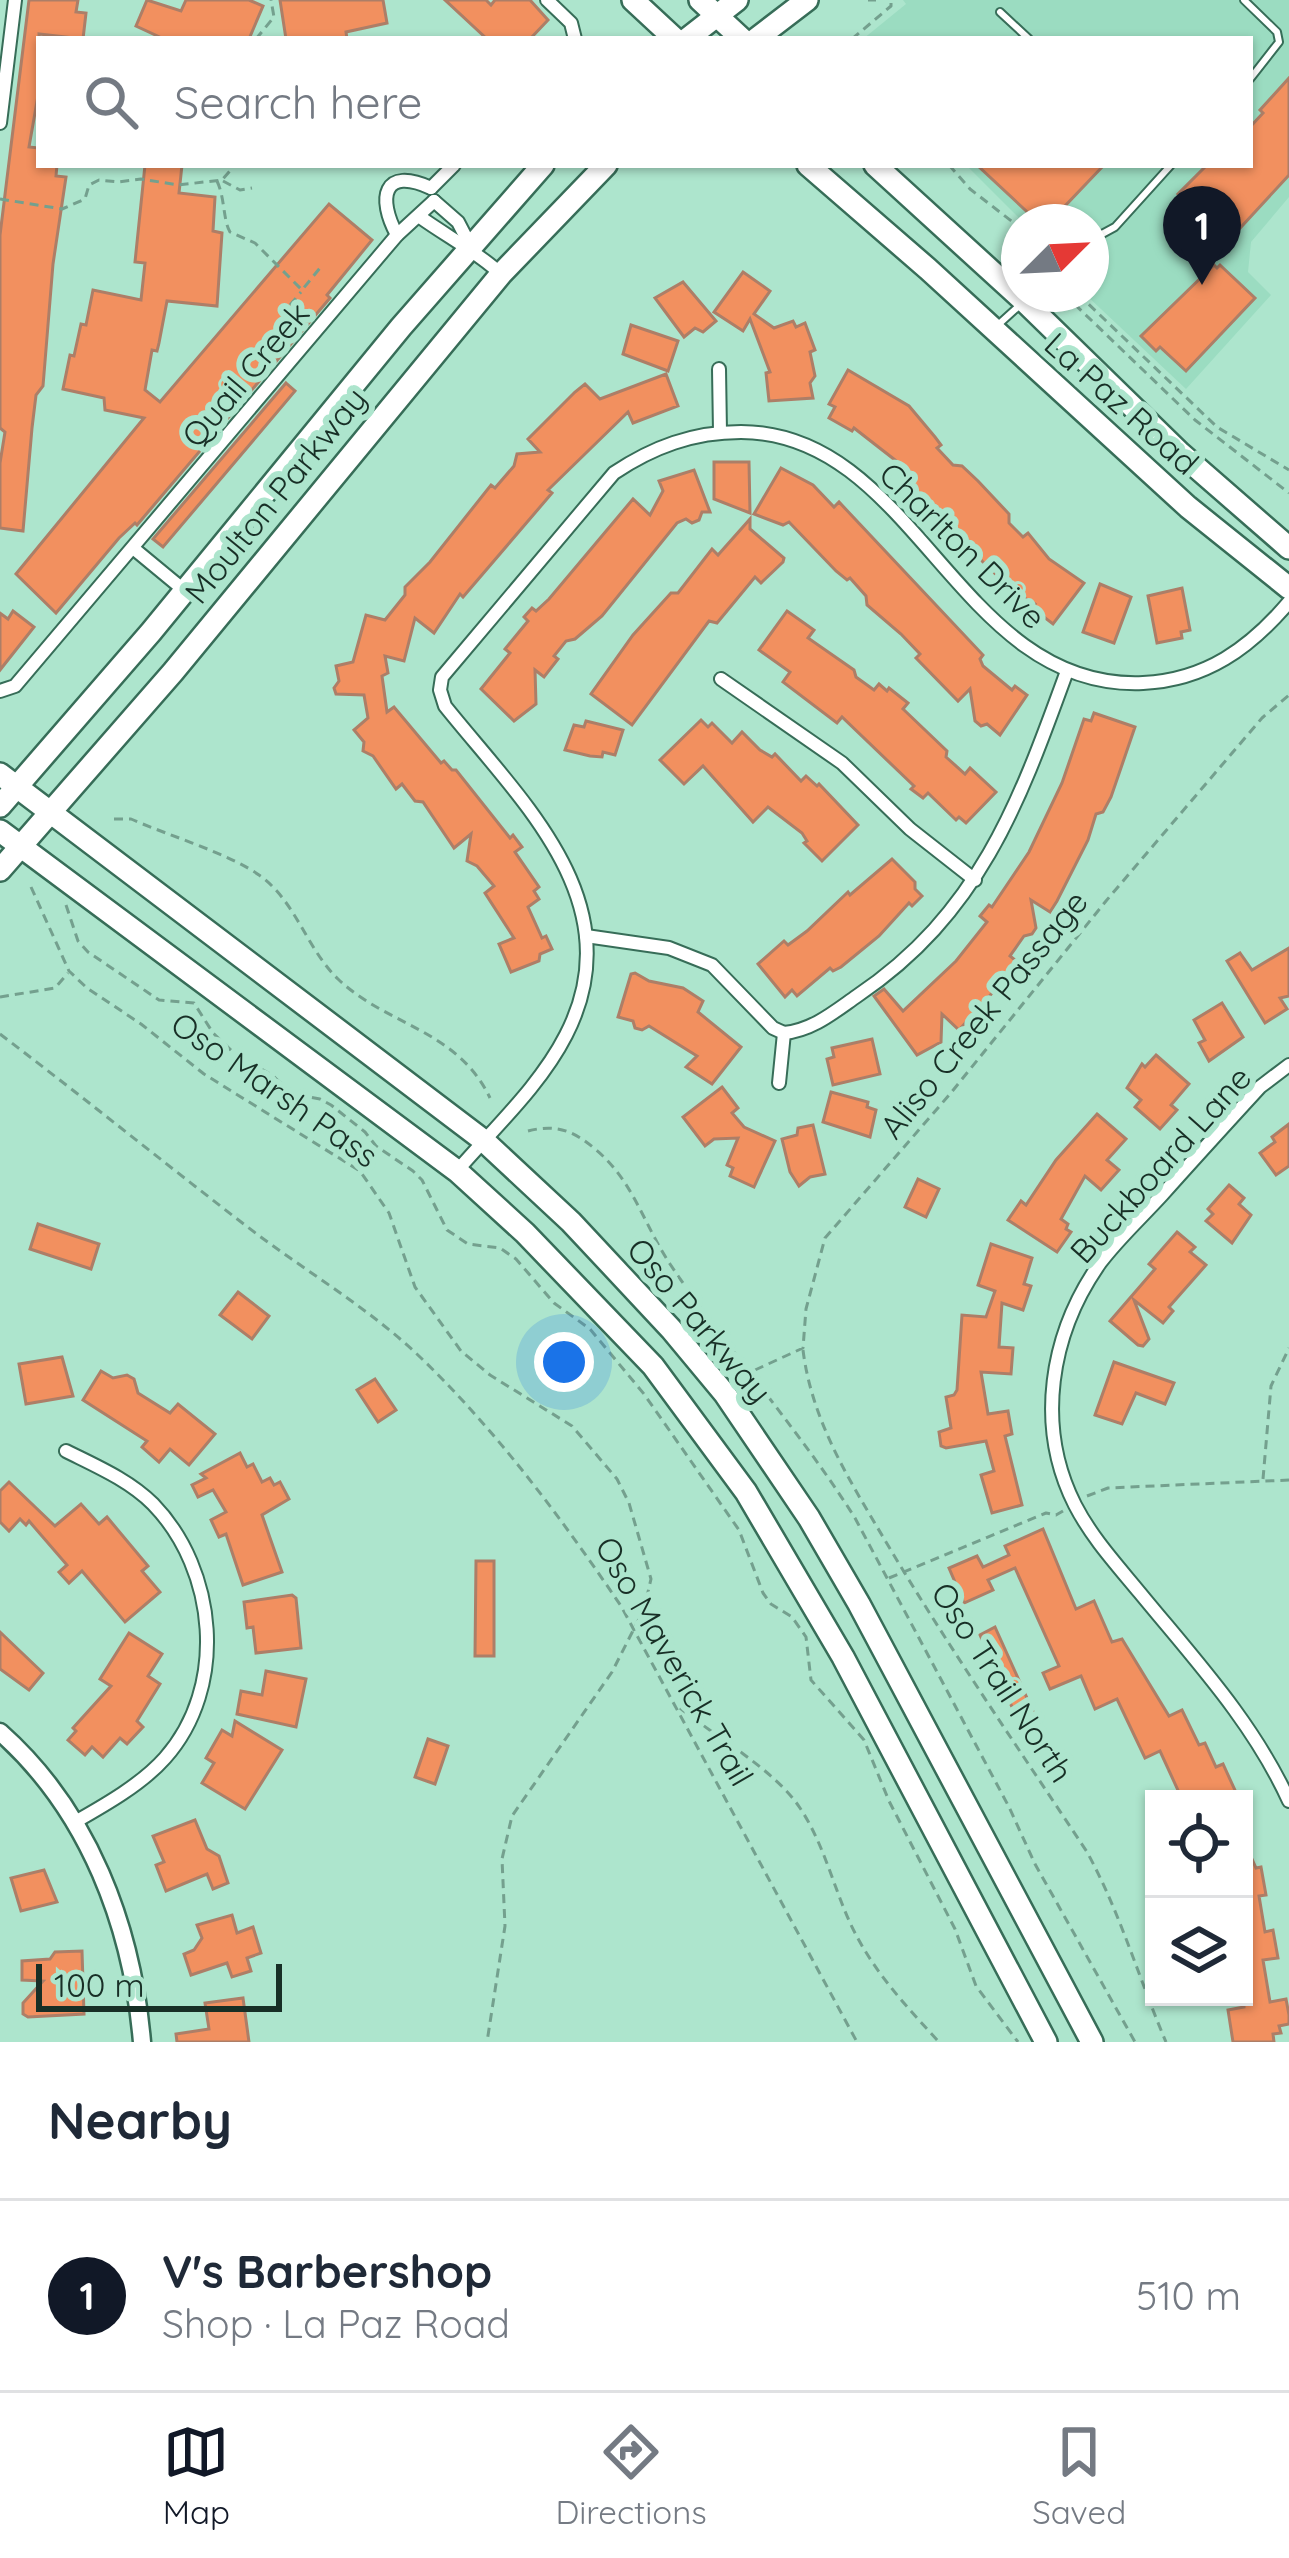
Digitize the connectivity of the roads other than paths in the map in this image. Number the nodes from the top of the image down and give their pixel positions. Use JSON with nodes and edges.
{"nodes":[{"id":1,"x":15,"y":0,"type":"edge"},
{"id":2,"x":547,"y":0,"type":"edge"},
{"id":3,"x":633,"y":0,"type":"edge"},
{"id":4,"x":737,"y":0,"type":"edge"},
{"id":5,"x":807,"y":0,"type":"edge"},
{"id":6,"x":1244,"y":0,"type":"edge"},
{"id":7,"x":708,"y":8,"type":"edge"},
{"id":8,"x":1000,"y":12,"type":"dead end"},
{"id":9,"x":575,"y":36,"type":"edge"},
{"id":10,"x":672,"y":36,"type":"edge"},
{"id":11,"x":689,"y":36,"type":"edge"},
{"id":12,"x":739,"y":36,"type":"edge"},
{"id":13,"x":760,"y":36,"type":"edge"},
{"id":14,"x":1026,"y":36,"type":"edge"},
{"id":15,"x":1253,"y":75,"type":"edge"},
{"id":16,"x":0,"y":123,"type":"edge"},
{"id":17,"x":452,"y":168,"type":"edge"},
{"id":18,"x":540,"y":168,"type":"edge"},
{"id":19,"x":603,"y":168,"type":"edge"},
{"id":20,"x":811,"y":168,"type":"edge"},
{"id":21,"x":878,"y":168,"type":"edge"},
{"id":22,"x":1165,"y":168,"type":"edge"},
{"id":23,"x":432,"y":195,"type":"junction"},
{"id":24,"x":420,"y":217,"type":"junction"},
{"id":25,"x":1109,"y":230,"type":"edge"},
{"id":26,"x":397,"y":235,"type":"junction"},
{"id":27,"x":472,"y":248,"type":"junction"},
{"id":28,"x":501,"y":274,"type":"junction"},
{"id":29,"x":1001,"y":274,"type":"edge"},
{"id":30,"x":1012,"y":312,"type":"edge"},
{"id":31,"x":1042,"y":312,"type":"edge"},
{"id":32,"x":992,"y":331,"type":"junction"},
{"id":33,"x":719,"y":369,"type":"dead end"},
{"id":34,"x":720,"y":432,"type":"junction"},
{"id":35,"x":133,"y":548,"type":"junction"},
{"id":36,"x":1289,"y":548,"type":"edge"},
{"id":37,"x":1289,"y":588,"type":"edge"},
{"id":38,"x":185,"y":591,"type":"junction"},
{"id":39,"x":1289,"y":602,"type":"edge"},
{"id":40,"x":1067,"y":671,"type":"junction"},
{"id":41,"x":721,"y":679,"type":"dead end"},
{"id":42,"x":3,"y":691,"type":"edge"},
{"id":43,"x":9,"y":780,"type":"edge"},
{"id":44,"x":0,"y":806,"type":"edge"},
{"id":45,"x":52,"y":813,"type":"junction"},
{"id":46,"x":0,"y":831,"type":"edge"},
{"id":47,"x":20,"y":848,"type":"junction"},
{"id":48,"x":0,"y":870,"type":"edge"},
{"id":49,"x":975,"y":880,"type":"junction"},
{"id":50,"x":586,"y":936,"type":"junction"},
{"id":51,"x":784,"y":1033,"type":"junction"},
{"id":52,"x":1289,"y":1065,"type":"edge"},
{"id":53,"x":779,"y":1083,"type":"dead end"},
{"id":54,"x":483,"y":1140,"type":"junction"},
{"id":55,"x":457,"y":1171,"type":"junction"},
{"id":56,"x":67,"y":1451,"type":"dead end"},
{"id":57,"x":0,"y":1732,"type":"edge"},
{"id":58,"x":1284,"y":1777,"type":"edge"},
{"id":59,"x":1289,"y":1801,"type":"edge"},
{"id":60,"x":75,"y":1822,"type":"junction"},
{"id":61,"x":142,"y":2042,"type":"edge"},
{"id":62,"x":1046,"y":2042,"type":"edge"},
{"id":63,"x":1092,"y":2042,"type":"edge"}],
"edges":[{"from":1,"to":16,"type":"street"},
{"from":2,"to":9,"type":"street"},
{"from":3,"to":10,"type":"main road"},
{"from":4,"to":7,"type":"main road"},
{"from":5,"to":13,"type":"main road"},
{"from":6,"to":15,"type":"lane"},
{"from":7,"to":11,"type":"main road"},
{"from":7,"to":12,"type":"main road"},
{"from":8,"to":14,"type":"lane"},
{"from":17,"to":23,"type":"street","name":"Quail Creek"},
{"from":18,"to":27,"type":"main road","name":"Moulton Parkway"},
{"from":19,"to":28,"type":"main road","name":"Moulton Parkway"},
{"from":20,"to":32,"type":"main road","name":"La Paz Road"},
{"from":21,"to":29,"type":"main road","name":"La Paz Road"},
{"from":22,"to":25,"type":"lane"},
{"from":23,"to":24,"type":"street","name":"Quail Creek"},
{"from":23,"to":26,"type":"street","name":"Quail Creek"},
{"from":23,"to":27,"type":"street"},
{"from":24,"to":26,"type":"street","name":"Quail Creek"},
{"from":24,"to":27,"type":"street"},
{"from":26,"to":35,"type":"street","name":"Quail Creek"},
{"from":27,"to":28,"type":"street"},
{"from":27,"to":38,"type":"main road","name":"Moulton Parkway"},
{"from":28,"to":45,"type":"main road","name":"Moulton Parkway"},
{"from":30,"to":32,"type":"lane"},
{"from":31,"to":36,"type":"main road","name":"La Paz Road"},
{"from":32,"to":37,"type":"main road","name":"La Paz Road"},
{"from":33,"to":34,"type":"street"},
{"from":34,"to":40,"type":"street","name":"Charlton Drive"},
{"from":34,"to":50,"type":"street","name":"Charlton Drive"},
{"from":35,"to":38,"type":"street"},
{"from":35,"to":42,"type":"street","name":"Quail Creek"},
{"from":38,"to":43,"type":"main road","name":"Moulton Parkway"},
{"from":39,"to":40,"type":"street","name":"Charlton Drive"},
{"from":40,"to":49,"type":"street"},
{"from":41,"to":49,"type":"street"},
{"from":43,"to":44,"type":"main road","name":"Moulton Parkway"},
{"from":43,"to":45,"type":"main road","name":"Oso Parkway"},
{"from":45,"to":47,"type":"main road","name":"Moulton Parkway"},
{"from":45,"to":54,"type":"main road","name":"Oso Parkway"},
{"from":46,"to":47,"type":"main road","name":"Oso Parkway"},
{"from":47,"to":48,"type":"main road","name":"Moulton Parkway"},
{"from":47,"to":55,"type":"main road","name":"Oso Parkway"},
{"from":49,"to":51,"type":"street"},
{"from":50,"to":51,"type":"street"},
{"from":50,"to":54,"type":"street"},
{"from":51,"to":53,"type":"street"},
{"from":52,"to":58,"type":"street","name":"Buckboard Lane"},
{"from":54,"to":55,"type":"street"},
{"from":54,"to":63,"type":"main road","name":"Oso Parkway"},
{"from":55,"to":62,"type":"main road","name":"Oso Parkway"},
{"from":56,"to":60,"type":"street"},
{"from":57,"to":60,"type":"street"},
{"from":58,"to":59,"type":"street","name":"Buckboard Lane"},
{"from":60,"to":61,"type":"street"}]}
